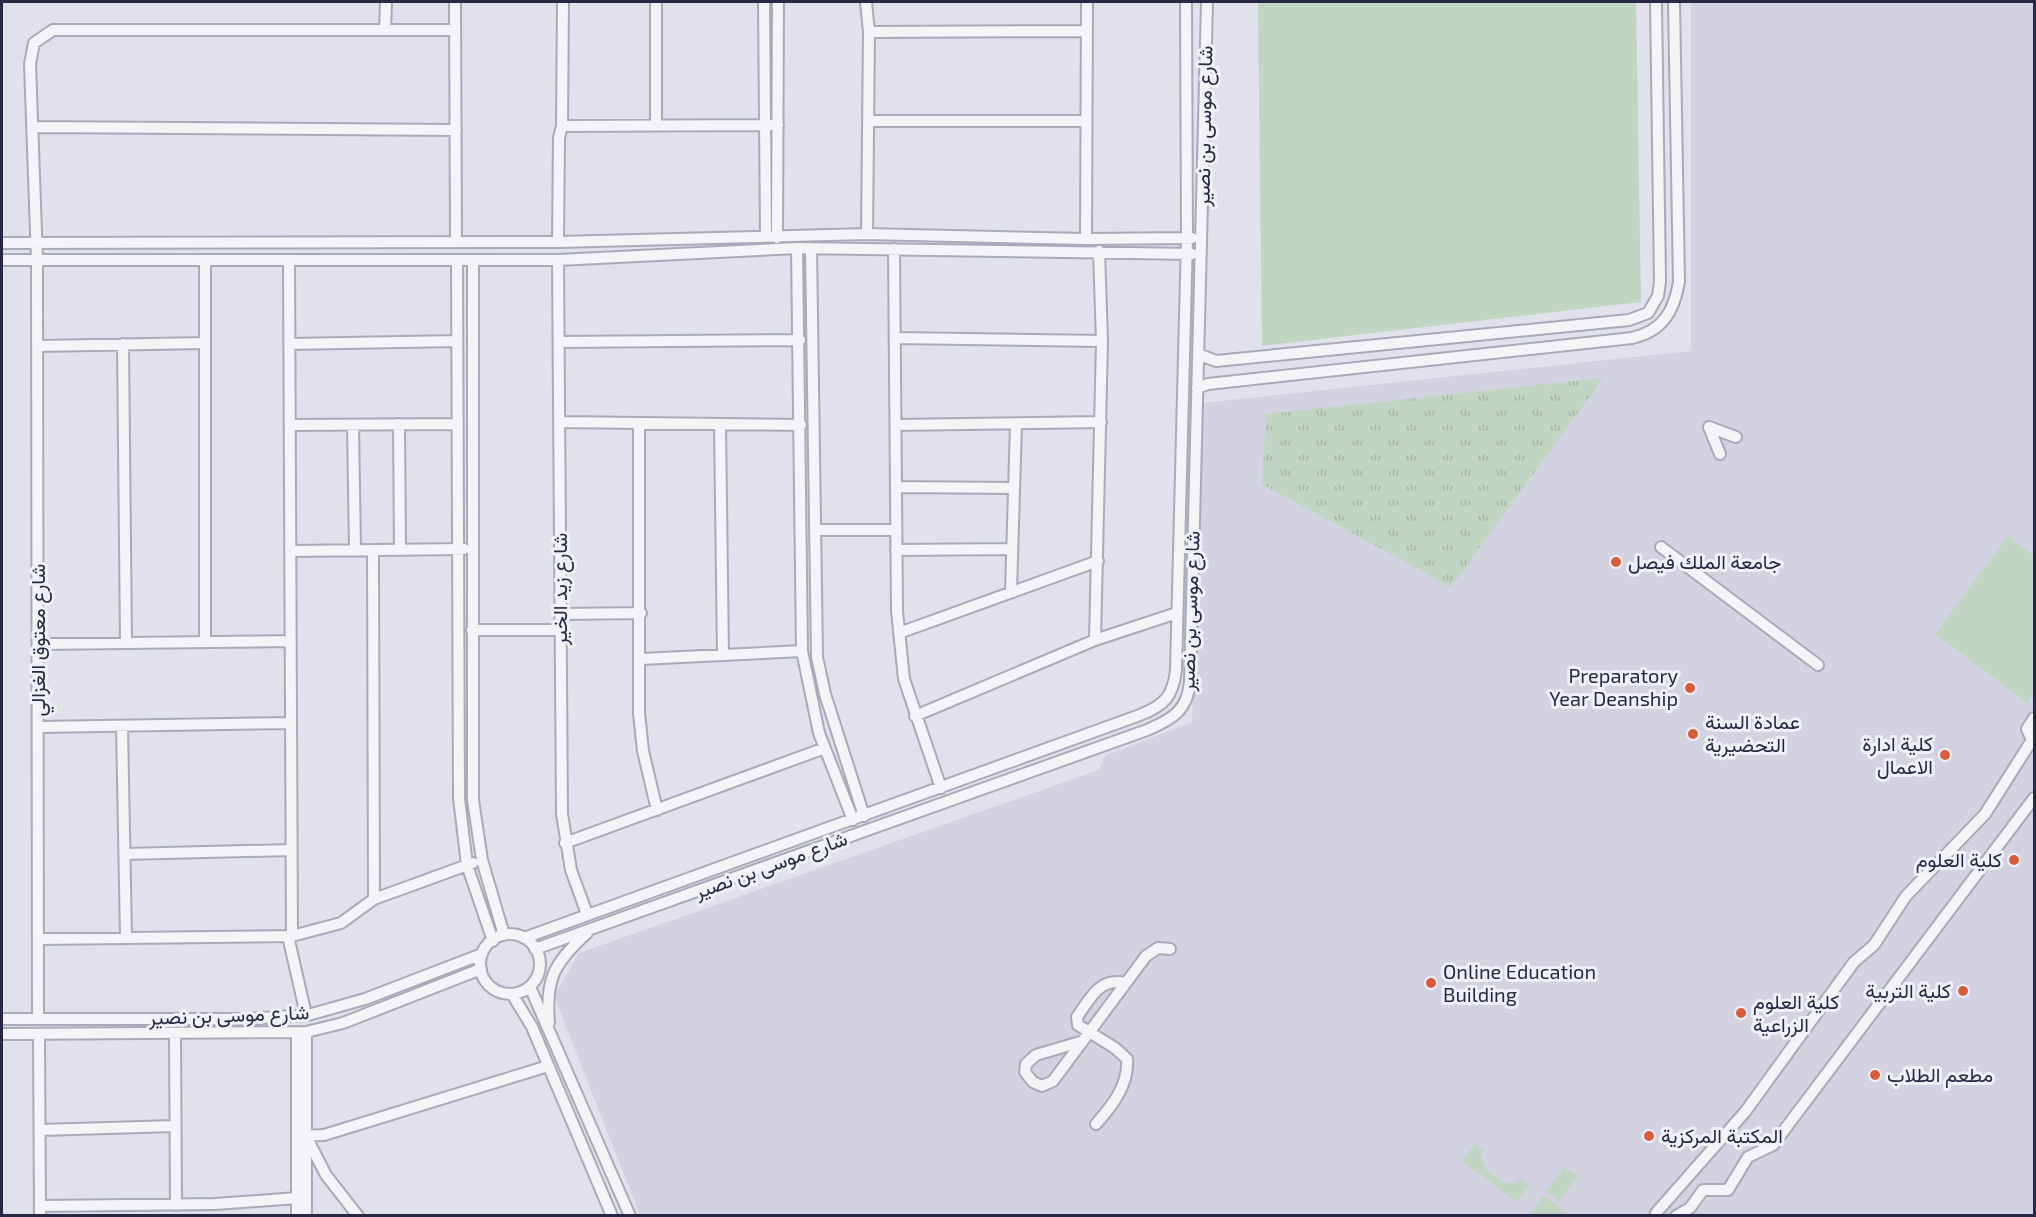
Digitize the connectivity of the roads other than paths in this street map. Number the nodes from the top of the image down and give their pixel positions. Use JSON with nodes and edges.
{"nodes":[{"id":1,"x":386,"y":2,"type":"edge"},
{"id":2,"x":455,"y":2,"type":"edge"},
{"id":3,"x":563,"y":2,"type":"edge"},
{"id":4,"x":656,"y":2,"type":"edge"},
{"id":5,"x":764,"y":2,"type":"edge"},
{"id":6,"x":778,"y":2,"type":"edge"},
{"id":7,"x":866,"y":2,"type":"edge"},
{"id":8,"x":1087,"y":2,"type":"edge"},
{"id":9,"x":1186,"y":2,"type":"edge"},
{"id":10,"x":1207,"y":2,"type":"edge"},
{"id":11,"x":1656,"y":2,"type":"edge"},
{"id":12,"x":1674,"y":2,"type":"edge"},
{"id":13,"x":385,"y":30,"type":"junction"},
{"id":14,"x":455,"y":30,"type":"junction"},
{"id":15,"x":1086,"y":31,"type":"junction"},
{"id":16,"x":869,"y":32,"type":"junction"},
{"id":17,"x":870,"y":121,"type":"junction"},
{"id":18,"x":1086,"y":121,"type":"junction"},
{"id":19,"x":765,"y":125,"type":"junction"},
{"id":20,"x":777,"y":125,"type":"junction"},
{"id":21,"x":562,"y":126,"type":"junction"},
{"id":22,"x":656,"y":126,"type":"junction"},
{"id":23,"x":33,"y":127,"type":"junction"},
{"id":24,"x":456,"y":130,"type":"junction"},
{"id":25,"x":867,"y":234,"type":"junction"},
{"id":26,"x":772,"y":237,"type":"junction"},
{"id":27,"x":1201,"y":237,"type":"junction"},
{"id":28,"x":1187,"y":238,"type":"junction"},
{"id":29,"x":1086,"y":239,"type":"junction"},
{"id":30,"x":456,"y":242,"type":"junction"},
{"id":31,"x":558,"y":242,"type":"junction"},
{"id":32,"x":2,"y":243,"type":"edge"},
{"id":33,"x":37,"y":243,"type":"junction"},
{"id":34,"x":797,"y":248,"type":"junction"},
{"id":35,"x":811,"y":248,"type":"junction"},
{"id":36,"x":894,"y":249,"type":"junction"},
{"id":37,"x":1099,"y":251,"type":"junction"},
{"id":38,"x":1186,"y":254,"type":"junction"},
{"id":39,"x":1201,"y":254,"type":"junction"},
{"id":40,"x":2,"y":260,"type":"edge"},
{"id":41,"x":38,"y":260,"type":"junction"},
{"id":42,"x":205,"y":260,"type":"junction"},
{"id":43,"x":289,"y":260,"type":"junction"},
{"id":44,"x":457,"y":260,"type":"junction"},
{"id":45,"x":473,"y":260,"type":"junction"},
{"id":46,"x":558,"y":260,"type":"junction"},
{"id":47,"x":896,"y":338,"type":"junction"},
{"id":48,"x":800,"y":340,"type":"junction"},
{"id":49,"x":457,"y":341,"type":"junction"},
{"id":50,"x":1102,"y":341,"type":"junction"},
{"id":51,"x":559,"y":342,"type":"junction"},
{"id":52,"x":205,"y":343,"type":"junction"},
{"id":53,"x":123,"y":344,"type":"junction"},
{"id":54,"x":289,"y":344,"type":"junction"},
{"id":55,"x":38,"y":346,"type":"junction"},
{"id":56,"x":1198,"y":354,"type":"junction"},
{"id":57,"x":1197,"y":388,"type":"junction"},
{"id":58,"x":559,"y":422,"type":"junction"},
{"id":59,"x":639,"y":423,"type":"junction"},
{"id":60,"x":1101,"y":423,"type":"junction"},
{"id":61,"x":353,"y":424,"type":"junction"},
{"id":62,"x":399,"y":424,"type":"junction"},
{"id":63,"x":458,"y":424,"type":"junction"},
{"id":64,"x":720,"y":424,"type":"junction"},
{"id":65,"x":1016,"y":424,"type":"junction"},
{"id":66,"x":290,"y":425,"type":"junction"},
{"id":67,"x":801,"y":425,"type":"junction"},
{"id":68,"x":896,"y":425,"type":"junction"},
{"id":69,"x":1736,"y":437,"type":"dead end"},
{"id":70,"x":1720,"y":454,"type":"dead end"},
{"id":71,"x":896,"y":487,"type":"junction"},
{"id":72,"x":1014,"y":488,"type":"junction"},
{"id":73,"x":816,"y":530,"type":"junction"},
{"id":74,"x":896,"y":530,"type":"junction"},
{"id":75,"x":1662,"y":548,"type":"dead end"},
{"id":76,"x":400,"y":549,"type":"junction"},
{"id":77,"x":459,"y":549,"type":"junction"},
{"id":78,"x":472,"y":549,"type":"junction"},
{"id":79,"x":1012,"y":549,"type":"junction"},
{"id":80,"x":290,"y":550,"type":"junction"},
{"id":81,"x":355,"y":550,"type":"junction"},
{"id":82,"x":373,"y":550,"type":"junction"},
{"id":83,"x":896,"y":550,"type":"junction"},
{"id":84,"x":802,"y":557,"type":"junction"},
{"id":85,"x":816,"y":557,"type":"junction"},
{"id":86,"x":1098,"y":561,"type":"junction"},
{"id":87,"x":1011,"y":592,"type":"junction"},
{"id":88,"x":640,"y":613,"type":"junction"},
{"id":89,"x":1177,"y":613,"type":"junction"},
{"id":90,"x":561,"y":614,"type":"junction"},
{"id":91,"x":472,"y":630,"type":"junction"},
{"id":92,"x":561,"y":630,"type":"junction"},
{"id":93,"x":899,"y":633,"type":"junction"},
{"id":94,"x":1095,"y":640,"type":"junction"},
{"id":95,"x":291,"y":641,"type":"junction"},
{"id":96,"x":205,"y":642,"type":"junction"},
{"id":97,"x":126,"y":643,"type":"junction"},
{"id":98,"x":38,"y":644,"type":"junction"},
{"id":99,"x":802,"y":651,"type":"junction"},
{"id":100,"x":723,"y":655,"type":"junction"},
{"id":101,"x":641,"y":658,"type":"junction"},
{"id":102,"x":1818,"y":665,"type":"dead end"},
{"id":103,"x":915,"y":716,"type":"junction"},
{"id":104,"x":2034,"y":718,"type":"edge"},
{"id":105,"x":291,"y":723,"type":"junction"},
{"id":106,"x":122,"y":726,"type":"junction"},
{"id":107,"x":39,"y":727,"type":"junction"},
{"id":108,"x":825,"y":748,"type":"junction"},
{"id":109,"x":941,"y":788,"type":"junction"},
{"id":110,"x":2034,"y":798,"type":"edge"},
{"id":111,"x":657,"y":810,"type":"junction"},
{"id":112,"x":859,"y":818,"type":"junction"},
{"id":113,"x":565,"y":843,"type":"junction"},
{"id":114,"x":291,"y":850,"type":"junction"},
{"id":115,"x":125,"y":854,"type":"junction"},
{"id":116,"x":482,"y":860,"type":"junction"},
{"id":117,"x":467,"y":866,"type":"junction"},
{"id":118,"x":374,"y":899,"type":"junction"},
{"id":119,"x":587,"y":914,"type":"junction"},
{"id":120,"x":592,"y":929,"type":"junction"},
{"id":121,"x":504,"y":935,"type":"junction"},
{"id":122,"x":290,"y":936,"type":"junction"},
{"id":123,"x":126,"y":938,"type":"junction"},
{"id":124,"x":524,"y":938,"type":"junction"},
{"id":125,"x":39,"y":939,"type":"junction"},
{"id":126,"x":493,"y":941,"type":"junction"},
{"id":127,"x":535,"y":949,"type":"junction"},
{"id":128,"x":1170,"y":949,"type":"dead end"},
{"id":129,"x":482,"y":954,"type":"junction"},
{"id":130,"x":481,"y":969,"type":"junction"},
{"id":131,"x":1125,"y":983,"type":"junction"},
{"id":132,"x":530,"y":987,"type":"junction"},
{"id":133,"x":512,"y":994,"type":"junction"},
{"id":134,"x":306,"y":1015,"type":"junction"},
{"id":135,"x":2,"y":1019,"type":"edge"},
{"id":136,"x":39,"y":1019,"type":"junction"},
{"id":137,"x":1088,"y":1031,"type":"junction"},
{"id":138,"x":302,"y":1032,"type":"junction"},
{"id":139,"x":549,"y":1032,"type":"junction"},
{"id":140,"x":2,"y":1034,"type":"edge"},
{"id":141,"x":39,"y":1034,"type":"junction"},
{"id":142,"x":176,"y":1034,"type":"junction"},
{"id":143,"x":1080,"y":1042,"type":"junction"},
{"id":144,"x":548,"y":1066,"type":"junction"},
{"id":145,"x":1096,"y":1124,"type":"dead end"},
{"id":146,"x":176,"y":1126,"type":"junction"},
{"id":147,"x":40,"y":1130,"type":"junction"},
{"id":148,"x":302,"y":1136,"type":"junction"},
{"id":149,"x":297,"y":1198,"type":"junction"},
{"id":150,"x":176,"y":1205,"type":"junction"},
{"id":151,"x":215,"y":1210,"type":"edge"},
{"id":152,"x":40,"y":1211,"type":"edge"},
{"id":153,"x":297,"y":1215,"type":"edge"},
{"id":154,"x":306,"y":1215,"type":"edge"},
{"id":155,"x":358,"y":1215,"type":"edge"},
{"id":156,"x":612,"y":1215,"type":"edge"},
{"id":157,"x":630,"y":1215,"type":"edge"},
{"id":158,"x":1657,"y":1215,"type":"edge"},
{"id":159,"x":1676,"y":1215,"type":"edge"}],
"edges":[{"from":1,"to":13,"type":"street"},
{"from":2,"to":14,"type":"street"},
{"from":3,"to":21,"type":"street"},
{"from":4,"to":22,"type":"street"},
{"from":5,"to":19,"type":"street"},
{"from":6,"to":20,"type":"street"},
{"from":7,"to":16,"type":"street"},
{"from":8,"to":15,"type":"street"},
{"from":9,"to":28,"type":"street","name":"شارع موسى بن نصير"},
{"from":10,"to":27,"type":"street","name":"شارع موسى بن نصير"},
{"from":11,"to":56,"type":"street"},
{"from":12,"to":57,"type":"street"},
{"from":13,"to":14,"type":"street"},
{"from":13,"to":23,"type":"street","name":"شارع معتوق الغزالي"},
{"from":14,"to":24,"type":"street"},
{"from":15,"to":16,"type":"street"},
{"from":15,"to":18,"type":"street"},
{"from":16,"to":17,"type":"street"},
{"from":17,"to":18,"type":"street"},
{"from":17,"to":25,"type":"street"},
{"from":18,"to":29,"type":"street"},
{"from":19,"to":20,"type":"street"},
{"from":19,"to":22,"type":"street"},
{"from":19,"to":26,"type":"street"},
{"from":20,"to":26,"type":"street"},
{"from":21,"to":22,"type":"street"},
{"from":21,"to":31,"type":"street"},
{"from":23,"to":24,"type":"street"},
{"from":23,"to":33,"type":"street","name":"شارع معتوق الغزالي"},
{"from":24,"to":30,"type":"street"},
{"from":25,"to":26,"type":"street"},
{"from":25,"to":29,"type":"street"},
{"from":26,"to":31,"type":"street"},
{"from":27,"to":28,"type":"street"},
{"from":27,"to":39,"type":"street","name":"شارع موسى بن نصير"},
{"from":28,"to":29,"type":"street"},
{"from":28,"to":38,"type":"street","name":"شارع موسى بن نصير"},
{"from":30,"to":31,"type":"street"},
{"from":30,"to":33,"type":"street"},
{"from":32,"to":33,"type":"street"},
{"from":33,"to":41,"type":"street","name":"شارع معتوق الغزالي"},
{"from":34,"to":35,"type":"street"},
{"from":34,"to":46,"type":"street"},
{"from":34,"to":48,"type":"street"},
{"from":35,"to":36,"type":"street"},
{"from":35,"to":73,"type":"street"},
{"from":36,"to":37,"type":"street"},
{"from":36,"to":47,"type":"street"},
{"from":37,"to":38,"type":"street"},
{"from":37,"to":50,"type":"street"},
{"from":38,"to":39,"type":"street"},
{"from":38,"to":89,"type":"street","name":"شارع موسى بن نصير"},
{"from":39,"to":56,"type":"street","name":"شارع موسى بن نصير"},
{"from":40,"to":41,"type":"street"},
{"from":41,"to":42,"type":"street"},
{"from":41,"to":55,"type":"street","name":"شارع معتوق الغزالي"},
{"from":42,"to":43,"type":"street"},
{"from":42,"to":52,"type":"street"},
{"from":43,"to":44,"type":"street"},
{"from":43,"to":54,"type":"street"},
{"from":44,"to":45,"type":"street"},
{"from":44,"to":49,"type":"street"},
{"from":45,"to":46,"type":"street"},
{"from":45,"to":78,"type":"street"},
{"from":46,"to":51,"type":"street","name":"شارع زيد الخير"},
{"from":47,"to":50,"type":"street"},
{"from":47,"to":68,"type":"street"},
{"from":48,"to":51,"type":"street"},
{"from":48,"to":67,"type":"street"},
{"from":49,"to":54,"type":"street"},
{"from":49,"to":63,"type":"street"},
{"from":50,"to":60,"type":"street"},
{"from":51,"to":58,"type":"street","name":"شارع زيد الخير"},
{"from":52,"to":53,"type":"street"},
{"from":52,"to":96,"type":"street"},
{"from":53,"to":55,"type":"street"},
{"from":53,"to":97,"type":"street"},
{"from":54,"to":66,"type":"street"},
{"from":55,"to":98,"type":"street","name":"شارع معتوق الغزالي"},
{"from":56,"to":57,"type":"street","name":"شارع موسى بن نصير"},
{"from":57,"to":120,"type":"street","name":"شارع موسى بن نصير"},
{"from":58,"to":59,"type":"street"},
{"from":58,"to":90,"type":"street","name":"شارع زيد الخير"},
{"from":59,"to":64,"type":"street"},
{"from":59,"to":88,"type":"street"},
{"from":60,"to":65,"type":"street"},
{"from":60,"to":86,"type":"street"},
{"from":61,"to":62,"type":"street"},
{"from":61,"to":66,"type":"street"},
{"from":61,"to":81,"type":"street"},
{"from":62,"to":63,"type":"street"},
{"from":62,"to":76,"type":"street"},
{"from":63,"to":77,"type":"street"},
{"from":64,"to":67,"type":"street"},
{"from":64,"to":100,"type":"street"},
{"from":65,"to":68,"type":"street"},
{"from":65,"to":72,"type":"street"},
{"from":66,"to":80,"type":"street"},
{"from":67,"to":84,"type":"street"},
{"from":68,"to":71,"type":"street"},
{"from":69,"to":70,"type":"street"},
{"from":71,"to":72,"type":"street"},
{"from":71,"to":74,"type":"street"},
{"from":72,"to":79,"type":"street"},
{"from":73,"to":74,"type":"street"},
{"from":73,"to":85,"type":"street"},
{"from":74,"to":83,"type":"street"},
{"from":75,"to":102,"type":"street"},
{"from":76,"to":77,"type":"street"},
{"from":76,"to":82,"type":"street"},
{"from":77,"to":78,"type":"street"},
{"from":77,"to":117,"type":"street"},
{"from":78,"to":91,"type":"street"},
{"from":79,"to":83,"type":"street"},
{"from":79,"to":87,"type":"street"},
{"from":80,"to":81,"type":"street"},
{"from":80,"to":95,"type":"street"},
{"from":81,"to":82,"type":"street"},
{"from":82,"to":118,"type":"street"},
{"from":83,"to":93,"type":"street"},
{"from":84,"to":85,"type":"street"},
{"from":84,"to":99,"type":"street"},
{"from":85,"to":112,"type":"street"},
{"from":86,"to":87,"type":"street"},
{"from":86,"to":94,"type":"street"},
{"from":87,"to":93,"type":"street"},
{"from":88,"to":90,"type":"street"},
{"from":88,"to":101,"type":"street"},
{"from":89,"to":94,"type":"street"},
{"from":89,"to":109,"type":"street","name":"شارع موسى بن نصير"},
{"from":90,"to":92,"type":"street","name":"شارع زيد الخير"},
{"from":91,"to":92,"type":"street"},
{"from":91,"to":116,"type":"street"},
{"from":92,"to":113,"type":"street","name":"شارع زيد الخير"},
{"from":93,"to":103,"type":"street"},
{"from":94,"to":103,"type":"street"},
{"from":95,"to":96,"type":"street"},
{"from":95,"to":105,"type":"street"},
{"from":96,"to":97,"type":"street"},
{"from":97,"to":98,"type":"street"},
{"from":98,"to":107,"type":"street","name":"شارع معتوق الغزالي"},
{"from":99,"to":100,"type":"street"},
{"from":99,"to":108,"type":"street"},
{"from":100,"to":101,"type":"street"},
{"from":101,"to":111,"type":"street"},
{"from":103,"to":109,"type":"street"},
{"from":104,"to":158,"type":"street"},
{"from":105,"to":106,"type":"street"},
{"from":105,"to":114,"type":"street"},
{"from":106,"to":107,"type":"street"},
{"from":106,"to":115,"type":"street"},
{"from":107,"to":125,"type":"street","name":"شارع معتوق الغزالي"},
{"from":108,"to":111,"type":"street"},
{"from":108,"to":112,"type":"street"},
{"from":109,"to":112,"type":"street","name":"شارع موسى بن نصير"},
{"from":110,"to":159,"type":"street"},
{"from":111,"to":113,"type":"street"},
{"from":112,"to":119,"type":"street","name":"شارع موسى بن نصير"},
{"from":113,"to":119,"type":"street","name":"شارع زيد الخير"},
{"from":114,"to":115,"type":"street"},
{"from":114,"to":122,"type":"street"},
{"from":115,"to":123,"type":"street"},
{"from":116,"to":117,"type":"street"},
{"from":116,"to":121,"type":"street"},
{"from":117,"to":118,"type":"street"},
{"from":117,"to":126,"type":"street"},
{"from":118,"to":122,"type":"street"},
{"from":119,"to":124,"type":"street","name":"شارع موسى بن نصير"},
{"from":120,"to":127,"type":"street","name":"شارع موسى بن نصير"},
{"from":120,"to":139,"type":"street"},
{"from":121,"to":124,"type":"street"},
{"from":121,"to":126,"type":"street"},
{"from":122,"to":123,"type":"street"},
{"from":122,"to":134,"type":"street"},
{"from":123,"to":125,"type":"street"},
{"from":124,"to":127,"type":"street"},
{"from":125,"to":136,"type":"street","name":"شارع معتوق الغزالي"},
{"from":126,"to":129,"type":"street"},
{"from":127,"to":132,"type":"street"},
{"from":128,"to":131,"type":"street"},
{"from":129,"to":130,"type":"street"},
{"from":129,"to":134,"type":"street","name":"شارع موسى بن نصير"},
{"from":130,"to":133,"type":"street"},
{"from":130,"to":138,"type":"street","name":"شارع موسى بن نصير"},
{"from":131,"to":137,"type":"street"},
{"from":131,"to":137,"type":"street"},
{"from":132,"to":133,"type":"street"},
{"from":132,"to":139,"type":"street"},
{"from":133,"to":144,"type":"street"},
{"from":134,"to":136,"type":"street","name":"شارع موسى بن نصير"},
{"from":135,"to":136,"type":"street","name":"شارع موسى بن نصير"},
{"from":137,"to":143,"type":"street"},
{"from":137,"to":145,"type":"street"},
{"from":138,"to":142,"type":"street","name":"شارع موسى بن نصير"},
{"from":138,"to":148,"type":"street"},
{"from":139,"to":157,"type":"street"},
{"from":140,"to":141,"type":"street","name":"شارع موسى بن نصير"},
{"from":141,"to":142,"type":"street","name":"شارع موسى بن نصير"},
{"from":141,"to":147,"type":"street"},
{"from":142,"to":146,"type":"street"},
{"from":143,"to":143,"type":"street"},
{"from":144,"to":148,"type":"street"},
{"from":144,"to":156,"type":"street"},
{"from":146,"to":147,"type":"street"},
{"from":146,"to":150,"type":"street"},
{"from":147,"to":152,"type":"street"},
{"from":148,"to":149,"type":"street"},
{"from":148,"to":154,"type":"street"},
{"from":148,"to":155,"type":"street"},
{"from":149,"to":151,"type":"street"},
{"from":149,"to":153,"type":"street"},
{"from":150,"to":151,"type":"street"},
{"from":150,"to":152,"type":"street"}]}
